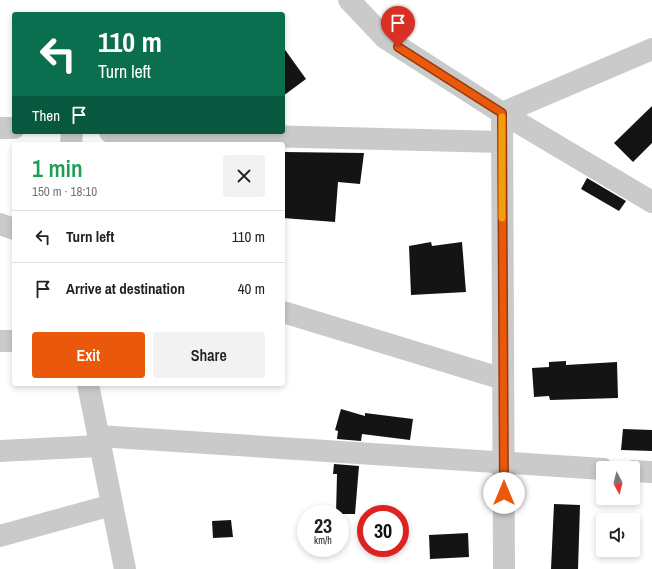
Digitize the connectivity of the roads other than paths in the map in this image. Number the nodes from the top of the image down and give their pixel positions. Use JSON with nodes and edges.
{"nodes":[{"id":1,"x":348,"y":0,"type":"edge"},
{"id":2,"x":652,"y":49,"type":"edge"},
{"id":3,"x":502,"y":113,"type":"junction"},
{"id":4,"x":0,"y":128,"type":"edge"},
{"id":5,"x":12,"y":128,"type":"edge"},
{"id":6,"x":188,"y":134,"type":"edge"},
{"id":7,"x":502,"y":142,"type":"junction"},
{"id":8,"x":652,"y":202,"type":"edge"},
{"id":9,"x":0,"y":224,"type":"edge"},
{"id":10,"x":12,"y":228,"type":"edge"},
{"id":11,"x":285,"y":313,"type":"edge"},
{"id":12,"x":0,"y":341,"type":"edge"},
{"id":13,"x":12,"y":341,"type":"edge"},
{"id":14,"x":503,"y":379,"type":"junction"},
{"id":15,"x":88,"y":386,"type":"edge"},
{"id":16,"x":99,"y":441,"type":"junction"},
{"id":17,"x":0,"y":451,"type":"edge"},
{"id":18,"x":504,"y":463,"type":"junction"},
{"id":19,"x":596,"y":469,"type":"edge"},
{"id":20,"x":640,"y":471,"type":"edge"},
{"id":21,"x":652,"y":472,"type":"edge"},
{"id":22,"x":112,"y":505,"type":"junction"},
{"id":23,"x":0,"y":536,"type":"edge"},
{"id":24,"x":125,"y":569,"type":"edge"},
{"id":25,"x":504,"y":569,"type":"edge"}],
"edges":[{"from":1,"to":3,"type":"street"},
{"from":2,"to":3,"type":"street"},
{"from":3,"to":7,"type":"street"},
{"from":3,"to":8,"type":"street"},
{"from":4,"to":5,"type":"street"},
{"from":6,"to":7,"type":"street"},
{"from":7,"to":14,"type":"street"},
{"from":9,"to":10,"type":"street"},
{"from":11,"to":14,"type":"street"},
{"from":12,"to":13,"type":"street"},
{"from":14,"to":18,"type":"street"},
{"from":15,"to":16,"type":"street"},
{"from":16,"to":17,"type":"street"},
{"from":16,"to":18,"type":"street"},
{"from":16,"to":22,"type":"street"},
{"from":18,"to":19,"type":"street"},
{"from":18,"to":25,"type":"street"},
{"from":20,"to":21,"type":"street"},
{"from":22,"to":23,"type":"street"},
{"from":22,"to":24,"type":"street"}]}
